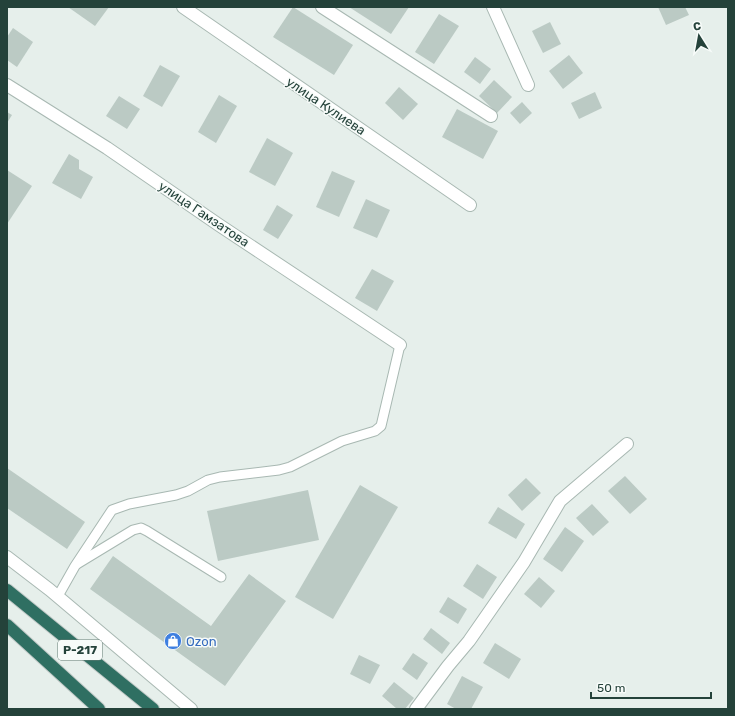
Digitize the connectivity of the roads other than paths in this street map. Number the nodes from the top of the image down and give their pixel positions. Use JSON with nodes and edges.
{"nodes":[{"id":1,"x":182,"y":7,"type":"edge"},
{"id":2,"x":322,"y":7,"type":"edge"},
{"id":3,"x":493,"y":7,"type":"edge"},
{"id":4,"x":7,"y":85,"type":"edge"},
{"id":5,"x":528,"y":85,"type":"dead end"},
{"id":6,"x":491,"y":116,"type":"dead end"},
{"id":7,"x":470,"y":205,"type":"dead end"},
{"id":8,"x":400,"y":345,"type":"joint"},
{"id":9,"x":627,"y":444,"type":"dead end"},
{"id":10,"x":7,"y":557,"type":"edge"},
{"id":11,"x":75,"y":566,"type":"junction"},
{"id":12,"x":220,"y":576,"type":"dead end"},
{"id":13,"x":7,"y":590,"type":"edge"},
{"id":14,"x":58,"y":596,"type":"junction"},
{"id":15,"x":7,"y":625,"type":"edge"},
{"id":16,"x":99,"y":709,"type":"edge"},
{"id":17,"x":153,"y":709,"type":"edge"},
{"id":18,"x":191,"y":709,"type":"edge"},
{"id":19,"x":416,"y":709,"type":"edge"}],
"edges":[{"from":1,"to":7,"type":"street","name":"улица Кулиева"},
{"from":2,"to":6,"type":"street"},
{"from":3,"to":5,"type":"street"},
{"from":4,"to":8,"type":"street","name":"улица Гамзатова"},
{"from":8,"to":11,"type":"lane"},
{"from":9,"to":19,"type":"street"},
{"from":10,"to":14,"type":"street"},
{"from":11,"to":12,"type":"lane"},
{"from":11,"to":14,"type":"lane"},
{"from":13,"to":17,"type":"highway","number":"Р-217"},
{"from":14,"to":18,"type":"street"},
{"from":15,"to":16,"type":"highway","number":"Р-217"}]}
